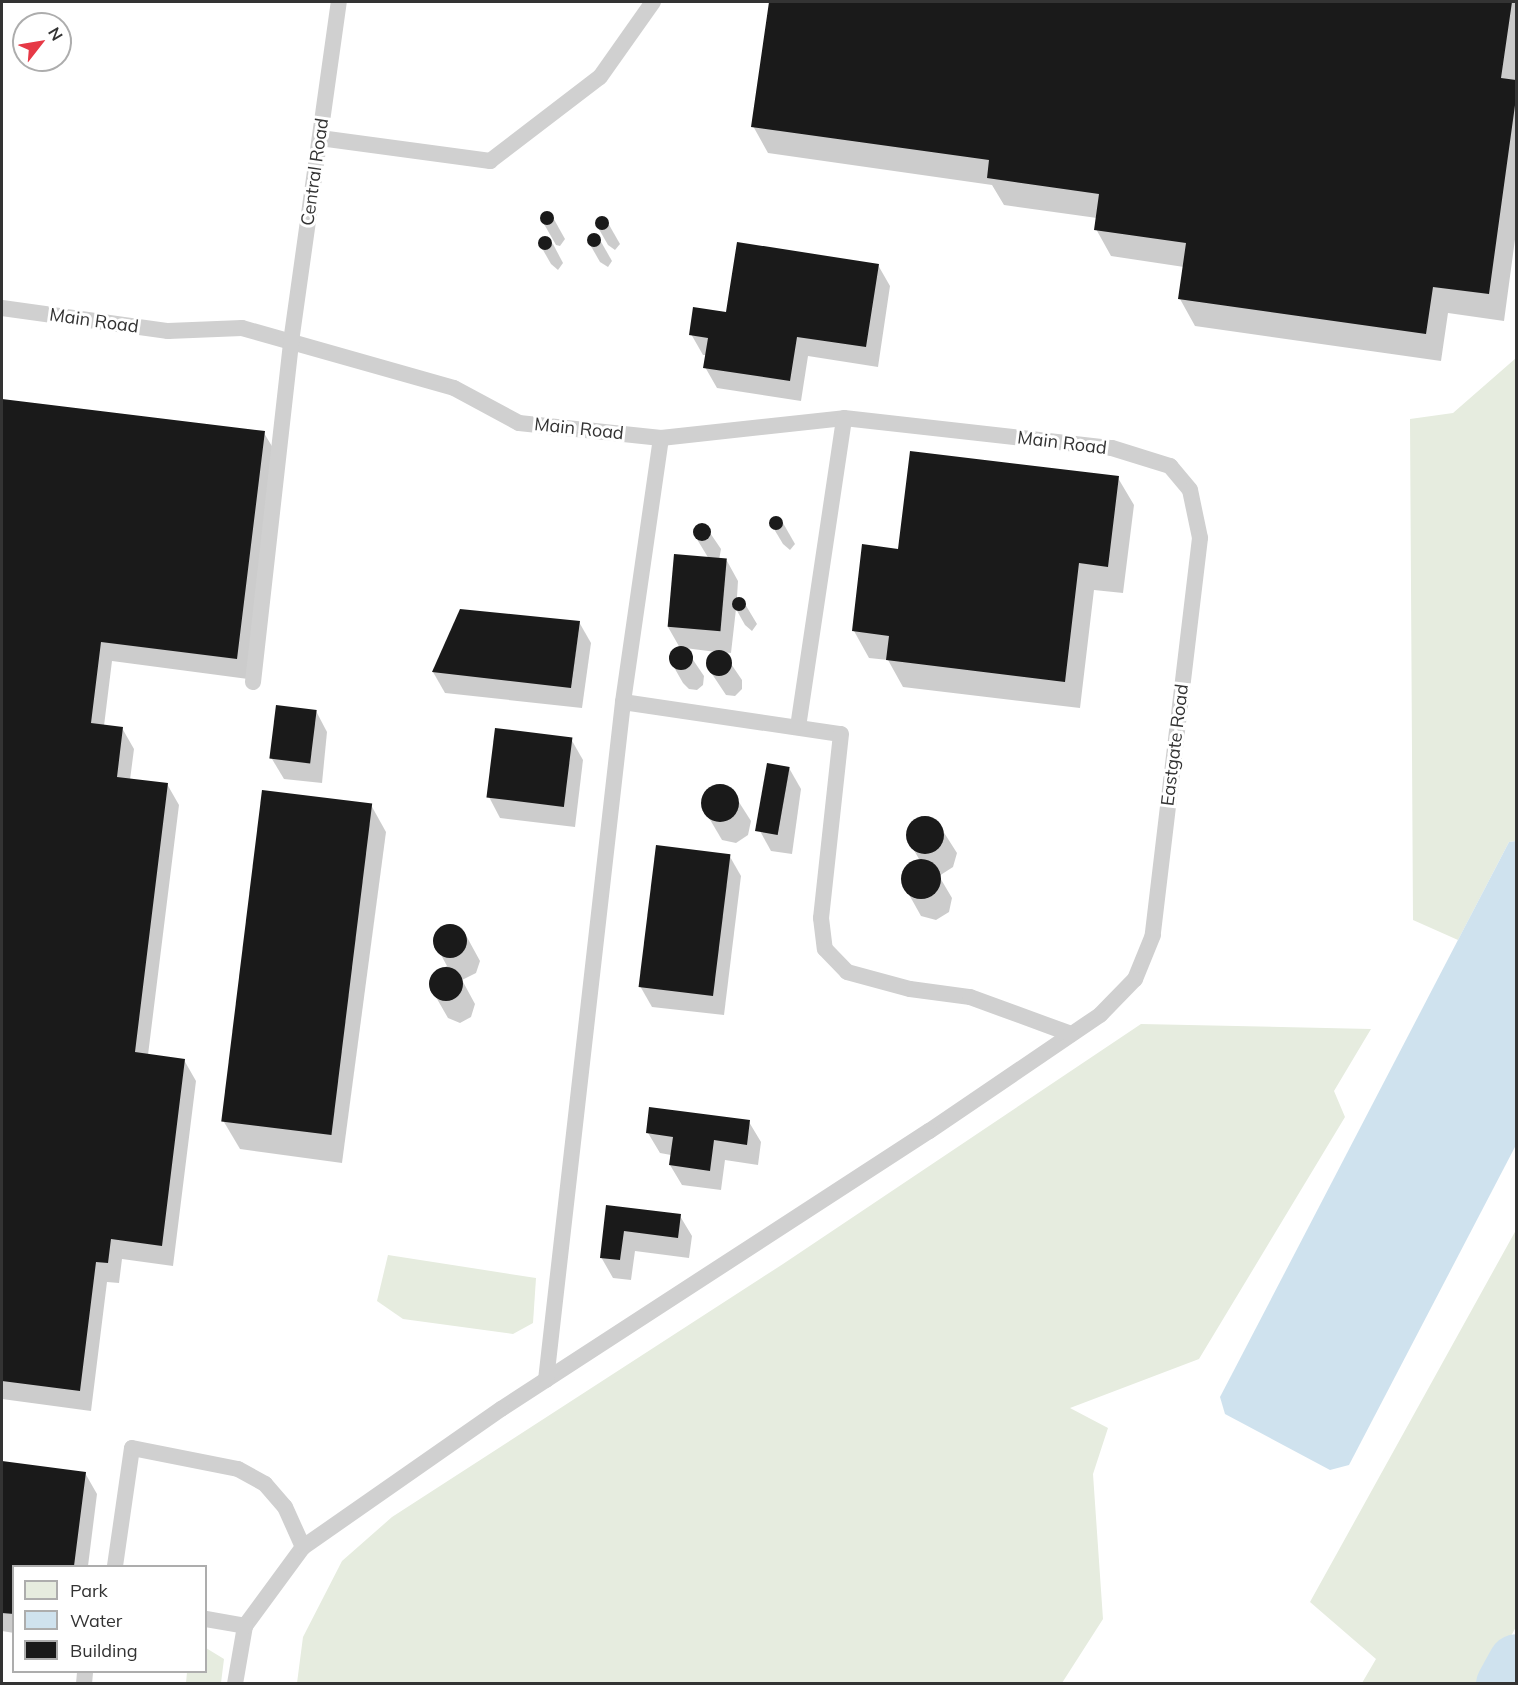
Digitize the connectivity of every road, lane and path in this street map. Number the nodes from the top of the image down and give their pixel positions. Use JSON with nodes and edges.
{"nodes":[{"id":1,"x":339,"y":2,"type":"edge"},
{"id":2,"x":653,"y":2,"type":"edge"},
{"id":3,"x":320,"y":138,"type":"junction"},
{"id":4,"x":2,"y":308,"type":"edge"},
{"id":5,"x":291,"y":342,"type":"junction"},
{"id":6,"x":844,"y":418,"type":"junction"},
{"id":7,"x":661,"y":438,"type":"junction"},
{"id":8,"x":1170,"y":466,"type":"joint"},
{"id":9,"x":252,"y":682,"type":"dead end"},
{"id":10,"x":623,"y":702,"type":"junction"},
{"id":11,"x":798,"y":727,"type":"junction"},
{"id":12,"x":1071,"y":1034,"type":"junction"},
{"id":13,"x":546,"y":1380,"type":"junction"},
{"id":14,"x":303,"y":1547,"type":"junction"},
{"id":15,"x":115,"y":1565,"type":"edge"},
{"id":16,"x":207,"y":1619,"type":"edge"},
{"id":17,"x":245,"y":1626,"type":"junction"},
{"id":18,"x":235,"y":1683,"type":"edge"}],
"edges":[{"from":1,"to":3,"type":"lane","name":"Central Road"},
{"from":2,"to":3,"type":"lane"},
{"from":3,"to":5,"type":"lane","name":"Central Road"},
{"from":4,"to":5,"type":"lane","name":"Main Road"},
{"from":5,"to":7,"type":"lane","name":"Main Road"},
{"from":5,"to":9,"type":"lane","name":"Central Road"},
{"from":6,"to":7,"type":"lane","name":"Main Road"},
{"from":6,"to":8,"type":"lane","name":"Main Road"},
{"from":6,"to":11,"type":"lane"},
{"from":7,"to":10,"type":"lane"},
{"from":8,"to":12,"type":"lane","name":"Eastgate Road"},
{"from":10,"to":11,"type":"lane"},
{"from":10,"to":13,"type":"lane"},
{"from":11,"to":12,"type":"lane"},
{"from":12,"to":13,"type":"lane","name":"Eastgate Road"},
{"from":13,"to":14,"type":"lane","name":"Eastgate Road"},
{"from":14,"to":15,"type":"lane"},
{"from":14,"to":17,"type":"lane","name":"Eastgate Road"},
{"from":16,"to":17,"type":"lane"},
{"from":17,"to":18,"type":"lane"}]}
